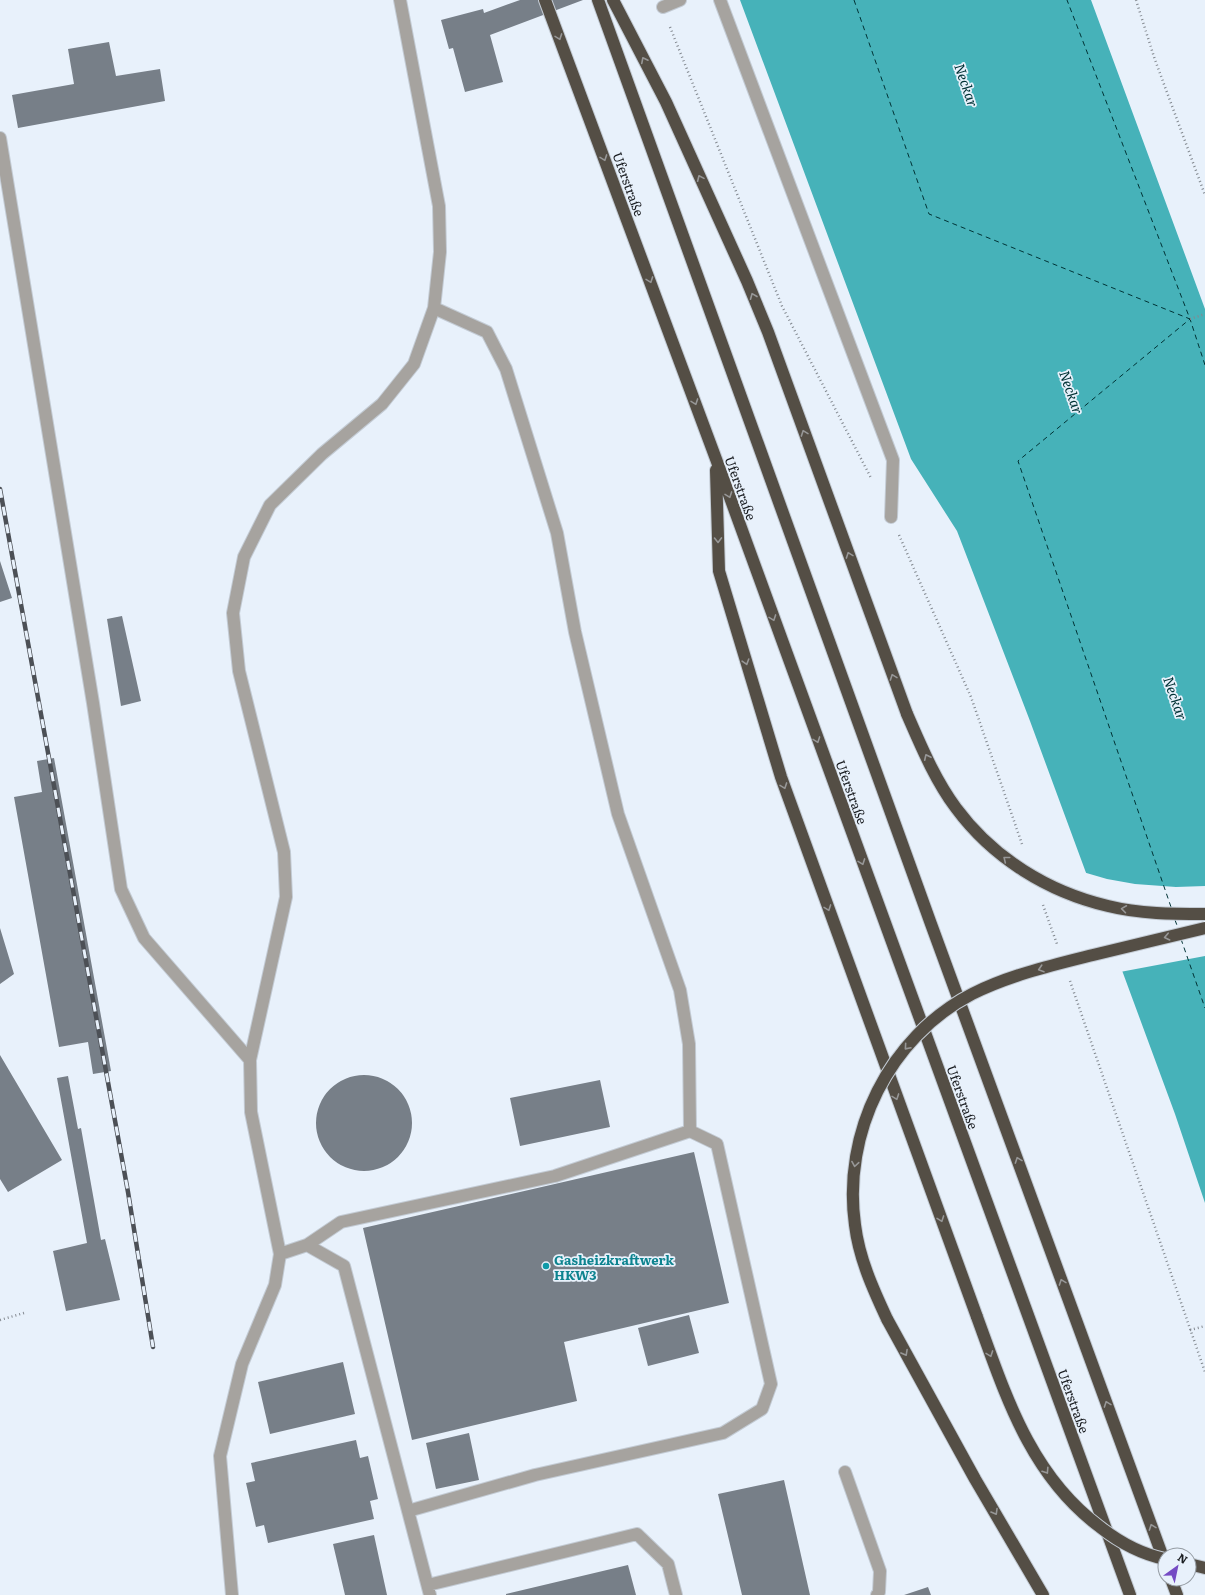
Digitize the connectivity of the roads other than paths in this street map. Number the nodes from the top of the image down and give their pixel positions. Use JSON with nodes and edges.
{"nodes":[{"id":1,"x":400,"y":0,"type":"edge"},
{"id":2,"x":546,"y":0,"type":"edge"},
{"id":3,"x":598,"y":0,"type":"edge"},
{"id":4,"x":613,"y":0,"type":"edge"},
{"id":5,"x":680,"y":0,"type":"edge"},
{"id":6,"x":720,"y":0,"type":"edge"},
{"id":7,"x":662,"y":7,"type":"road end"},
{"id":8,"x":0,"y":138,"type":"edge"},
{"id":9,"x":434,"y":308,"type":"junction"},
{"id":10,"x":716,"y":459,"type":"junction"},
{"id":11,"x":891,"y":517,"type":"dead end"},
{"id":12,"x":1205,"y":914,"type":"edge"},
{"id":13,"x":1205,"y":928,"type":"edge"},
{"id":14,"x":250,"y":1060,"type":"junction"},
{"id":15,"x":690,"y":1131,"type":"junction"},
{"id":16,"x":307,"y":1245,"type":"junction"},
{"id":17,"x":280,"y":1254,"type":"junction"},
{"id":18,"x":845,"y":1472,"type":"dead end"},
{"id":19,"x":408,"y":1511,"type":"junction"},
{"id":20,"x":1159,"y":1547,"type":"edge"},
{"id":21,"x":1157,"y":1556,"type":"edge"},
{"id":22,"x":429,"y":1590,"type":"edge"},
{"id":23,"x":232,"y":1595,"type":"edge"},
{"id":24,"x":676,"y":1595,"type":"edge"},
{"id":25,"x":877,"y":1595,"type":"edge"},
{"id":26,"x":1043,"y":1595,"type":"edge"},
{"id":27,"x":1130,"y":1595,"type":"edge"}],
"edges":[{"from":1,"to":9,"type":"lane"},
{"from":2,"to":10,"type":"highway","name":"Uferstraße","one_way":true},
{"from":20,"to":3,"type":"highway","one_way":true},
{"from":12,"to":4,"type":"highway","one_way":true,"bridge":true},
{"from":5,"to":7,"type":"lane"},
{"from":6,"to":11,"type":"lane"},
{"from":8,"to":14,"type":"lane"},
{"from":9,"to":14,"type":"lane"},
{"from":9,"to":15,"type":"lane"},
{"from":10,"to":21,"type":"highway","one_way":true,"bridge":true},
{"from":10,"to":27,"type":"highway","name":"Uferstraße","one_way":true},
{"from":13,"to":26,"type":"highway","one_way":true,"bridge":true},
{"from":14,"to":17,"type":"lane"},
{"from":15,"to":16,"type":"lane"},
{"from":15,"to":19,"type":"lane"},
{"from":16,"to":17,"type":"lane"},
{"from":16,"to":19,"type":"lane"},
{"from":17,"to":23,"type":"lane"},
{"from":18,"to":25,"type":"lane"},
{"from":19,"to":22,"type":"lane"},
{"from":22,"to":24,"type":"lane"}]}
